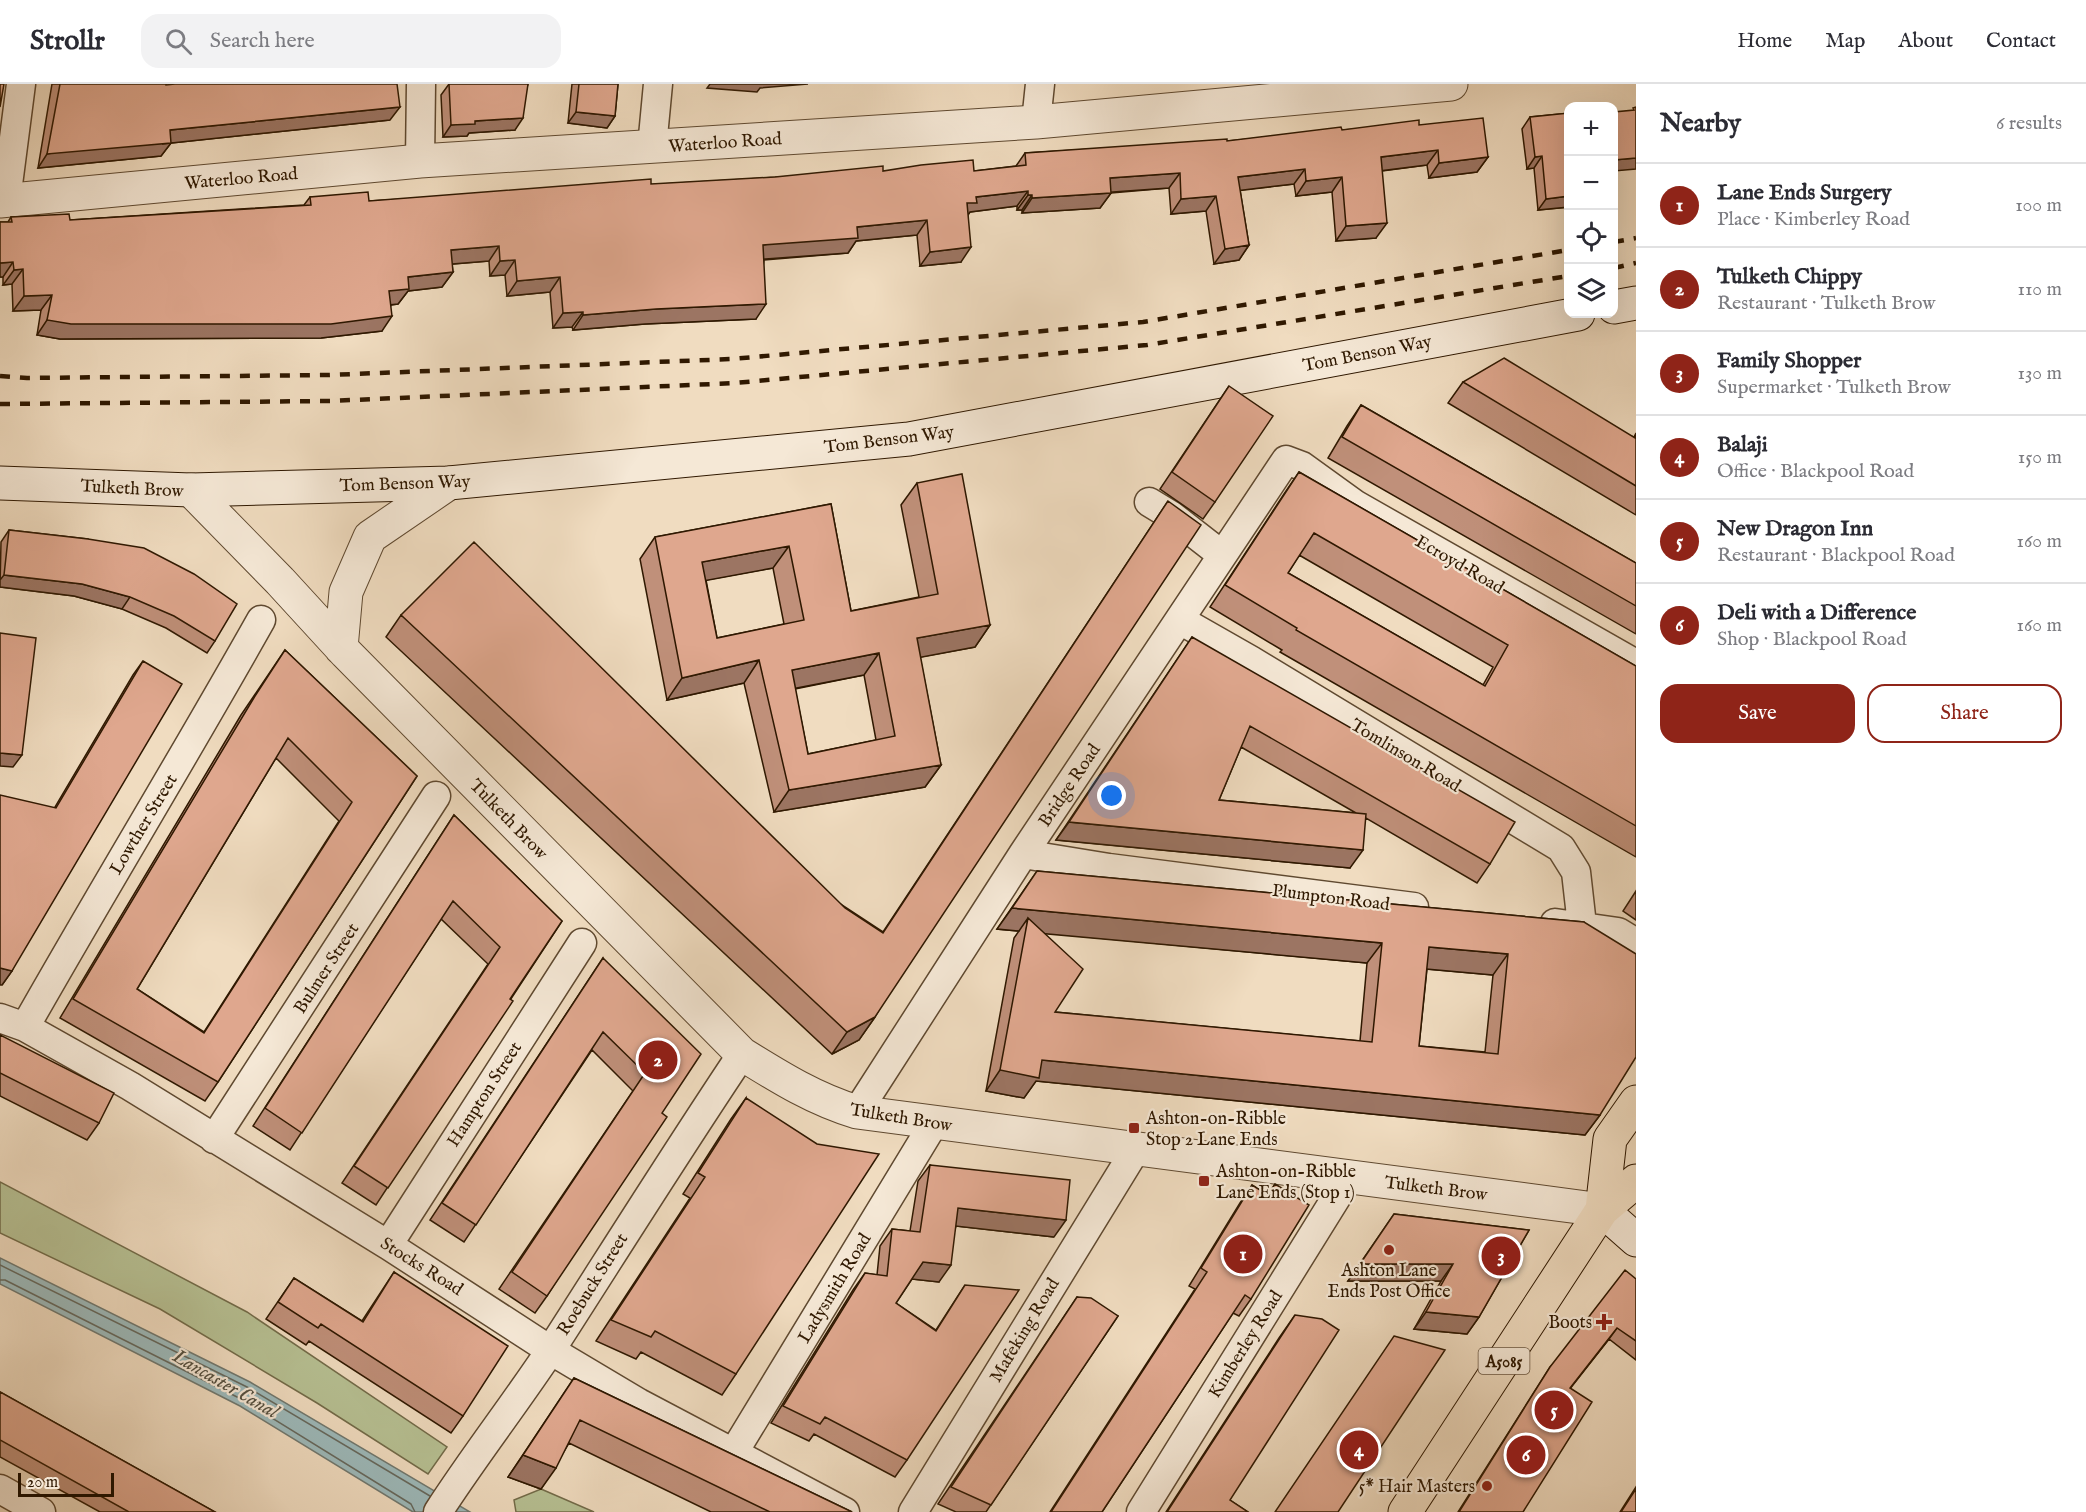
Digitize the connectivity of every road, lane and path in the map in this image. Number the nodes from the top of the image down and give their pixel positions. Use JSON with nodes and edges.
{"nodes":[{"id":1,"x":21,"y":84,"type":"edge"},
{"id":2,"x":421,"y":84,"type":"edge"},
{"id":3,"x":658,"y":84,"type":"edge"},
{"id":4,"x":1040,"y":84,"type":"edge"},
{"id":5,"x":1451,"y":84,"type":"edge"},
{"id":6,"x":1401,"y":87,"type":"edge"},
{"id":7,"x":1036,"y":122,"type":"junction"},
{"id":8,"x":652,"y":147,"type":"junction"},
{"id":9,"x":420,"y":161,"type":"junction"},
{"id":10,"x":3,"y":201,"type":"edge"},
{"id":11,"x":1636,"y":303,"type":"edge"},
{"id":12,"x":1618,"y":306,"type":"edge"},
{"id":13,"x":1564,"y":317,"type":"edge"},
{"id":14,"x":1286,"y":460,"type":"joint"},
{"id":15,"x":0,"y":483,"type":"edge"},
{"id":16,"x":449,"y":483,"type":"junction"},
{"id":17,"x":191,"y":490,"type":"junction"},
{"id":18,"x":1149,"y":502,"type":"dead end"},
{"id":19,"x":1222,"y":555,"type":"junction"},
{"id":20,"x":261,"y":620,"type":"dead end"},
{"id":21,"x":1180,"y":620,"type":"junction"},
{"id":22,"x":341,"y":648,"type":"junction"},
{"id":23,"x":1636,"y":664,"type":"edge"},
{"id":24,"x":436,"y":796,"type":"dead end"},
{"id":25,"x":1023,"y":854,"type":"junction"},
{"id":26,"x":1444,"y":910,"type":"edge"},
{"id":27,"x":1524,"y":919,"type":"edge"},
{"id":28,"x":1582,"y":926,"type":"junction"},
{"id":29,"x":582,"y":943,"type":"dead end"},
{"id":30,"x":1636,"y":943,"type":"edge"},
{"id":31,"x":12,"y":1023,"type":"edge"},
{"id":32,"x":742,"y":1054,"type":"junction"},
{"id":33,"x":1636,"y":1102,"type":"edge"},
{"id":34,"x":857,"y":1112,"type":"junction"},
{"id":35,"x":934,"y":1124,"type":"junction"},
{"id":36,"x":214,"y":1139,"type":"junction"},
{"id":37,"x":1136,"y":1149,"type":"junction"},
{"id":38,"x":1349,"y":1176,"type":"junction"},
{"id":39,"x":1636,"y":1180,"type":"edge"},
{"id":40,"x":1602,"y":1210,"type":"junction"},
{"id":41,"x":1636,"y":1240,"type":"edge"},
{"id":42,"x":388,"y":1245,"type":"junction"},
{"id":43,"x":550,"y":1350,"type":"junction"},
{"id":44,"x":734,"y":1452,"type":"junction"},
{"id":45,"x":0,"y":1489,"type":"edge"},
{"id":46,"x":41,"y":1512,"type":"edge"},
{"id":47,"x":438,"y":1512,"type":"edge"},
{"id":48,"x":845,"y":1512,"type":"edge"},
{"id":49,"x":913,"y":1512,"type":"edge"},
{"id":50,"x":1141,"y":1512,"type":"edge"},
{"id":51,"x":1405,"y":1512,"type":"edge"}],
"edges":[{"from":1,"to":10,"type":"street"},
{"from":2,"to":9,"type":"street"},
{"from":3,"to":8,"type":"street"},
{"from":4,"to":7,"type":"street"},
{"from":5,"to":6,"type":"street","name":"Waterloo Road"},
{"from":6,"to":7,"type":"street","name":"Waterloo Road"},
{"from":7,"to":8,"type":"street","name":"Waterloo Road"},
{"from":8,"to":9,"type":"street","name":"Waterloo Road"},
{"from":9,"to":10,"type":"street","name":"Waterloo Road"},
{"from":11,"to":12,"type":"street"},
{"from":13,"to":16,"type":"street","name":"Tom Benson Way"},
{"from":14,"to":19,"type":"street","name":"Bridge Road"},
{"from":14,"to":23,"type":"street","name":"Ecroyd Road"},
{"from":15,"to":17,"type":"street","name":"Tulketh Brow"},
{"from":16,"to":17,"type":"street","name":"Tom Benson Way"},
{"from":16,"to":22,"type":"street"},
{"from":17,"to":22,"type":"street","name":"Tulketh Brow"},
{"from":18,"to":19,"type":"street"},
{"from":19,"to":21,"type":"street","name":"Bridge Road"},
{"from":20,"to":31,"type":"street","name":"Lowther Street"},
{"from":21,"to":25,"type":"street","name":"Bridge Road"},
{"from":21,"to":28,"type":"street","name":"Tomlinson Road"},
{"from":22,"to":32,"type":"street","name":"Tulketh Brow"},
{"from":24,"to":36,"type":"street","name":"Bulmer Street"},
{"from":25,"to":26,"type":"street","name":"Plumpton Road"},
{"from":25,"to":34,"type":"street","name":"Bridge Road"},
{"from":27,"to":28,"type":"street"},
{"from":28,"to":30,"type":"street"},
{"from":29,"to":42,"type":"street","name":"Hampton Street"},
{"from":31,"to":36,"type":"street","name":"Stocks Road"},
{"from":32,"to":34,"type":"street","name":"Tulketh Brow"},
{"from":32,"to":43,"type":"street","name":"Roebuck Street"},
{"from":33,"to":40,"type":"highway","number":"A5085"},
{"from":34,"to":35,"type":"street","name":"Tulketh Brow"},
{"from":35,"to":37,"type":"street","name":"Tulketh Brow"},
{"from":35,"to":44,"type":"street","name":"Ladysmith Road"},
{"from":36,"to":42,"type":"street","name":"Stocks Road"},
{"from":37,"to":38,"type":"street","name":"Tulketh Brow"},
{"from":37,"to":49,"type":"street","name":"Mafeking Road"},
{"from":38,"to":40,"type":"street","name":"Tulketh Brow"},
{"from":38,"to":50,"type":"street","name":"Kimberley Road"},
{"from":39,"to":40,"type":"highway","number":"A5085"},
{"from":40,"to":41,"type":"street"},
{"from":40,"to":51,"type":"highway","number":"A5085"},
{"from":42,"to":43,"type":"street","name":"Stocks Road"},
{"from":43,"to":44,"type":"street","name":"Stocks Road"},
{"from":43,"to":47,"type":"street","name":"Roebuck Street"},
{"from":44,"to":48,"type":"street","name":"Stocks Road"},
{"from":45,"to":46,"type":"street"}]}
